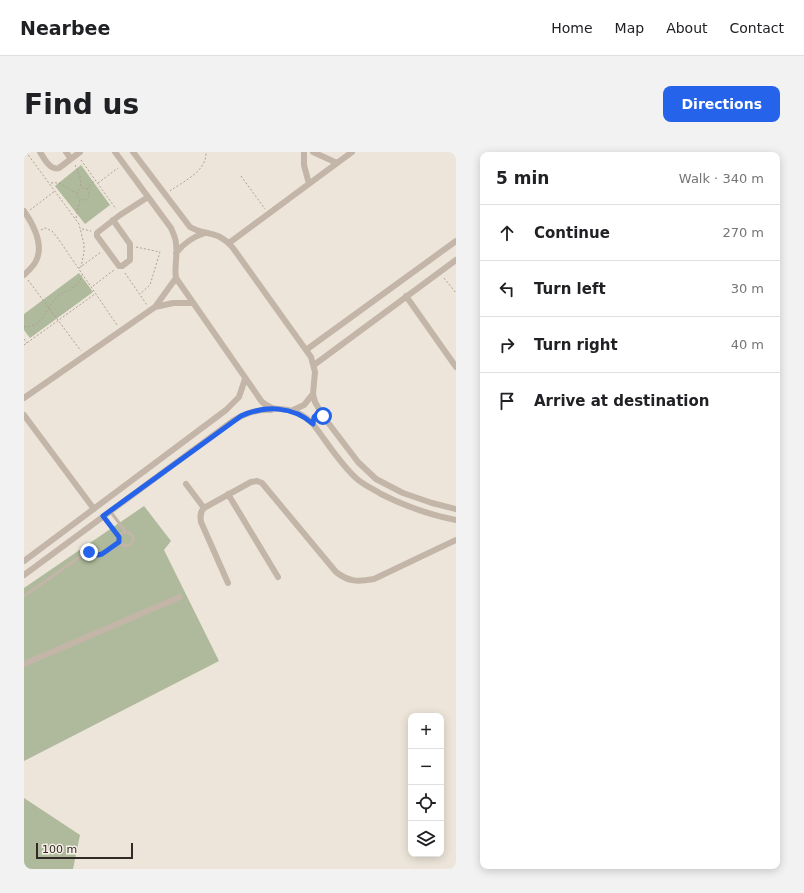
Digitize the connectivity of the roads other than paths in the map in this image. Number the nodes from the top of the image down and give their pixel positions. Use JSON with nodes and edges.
{"nodes":[{"id":1,"x":40,"y":152,"type":"edge"},
{"id":2,"x":66,"y":152,"type":"edge"},
{"id":3,"x":115,"y":152,"type":"edge"},
{"id":4,"x":133,"y":152,"type":"edge"},
{"id":5,"x":304,"y":152,"type":"edge"},
{"id":6,"x":313,"y":152,"type":"edge"},
{"id":7,"x":352,"y":152,"type":"edge"},
{"id":8,"x":78,"y":153,"type":"edge"},
{"id":9,"x":71,"y":159,"type":"junction"},
{"id":10,"x":337,"y":163,"type":"junction"},
{"id":11,"x":309,"y":184,"type":"junction"},
{"id":12,"x":148,"y":197,"type":"junction"},
{"id":13,"x":25,"y":212,"type":"edge"},
{"id":14,"x":114,"y":220,"type":"junction"},
{"id":15,"x":205,"y":233,"type":"junction"},
{"id":16,"x":456,"y":241,"type":"edge"},
{"id":17,"x":228,"y":243,"type":"junction"},
{"id":18,"x":176,"y":253,"type":"junction"},
{"id":19,"x":456,"y":260,"type":"edge"},
{"id":20,"x":24,"y":275,"type":"edge"},
{"id":21,"x":176,"y":278,"type":"junction"},
{"id":22,"x":406,"y":296,"type":"junction"},
{"id":23,"x":193,"y":303,"type":"junction"},
{"id":24,"x":152,"y":308,"type":"junction"},
{"id":25,"x":306,"y":350,"type":"junction"},
{"id":26,"x":314,"y":364,"type":"junction"},
{"id":27,"x":456,"y":367,"type":"edge"},
{"id":28,"x":245,"y":379,"type":"junction"},
{"id":29,"x":313,"y":394,"type":"junction"},
{"id":30,"x":24,"y":398,"type":"edge"},
{"id":31,"x":274,"y":410,"type":"junction"},
{"id":32,"x":291,"y":411,"type":"junction"},
{"id":33,"x":221,"y":414,"type":"junction"},
{"id":34,"x":24,"y":415,"type":"edge"},
{"id":35,"x":317,"y":418,"type":"junction"},
{"id":36,"x":229,"y":424,"type":"junction"},
{"id":37,"x":186,"y":484,"type":"dead end"},
{"id":38,"x":228,"y":494,"type":"junction"},
{"id":39,"x":204,"y":508,"type":"junction"},
{"id":40,"x":94,"y":509,"type":"junction"},
{"id":41,"x":456,"y":509,"type":"edge"},
{"id":42,"x":110,"y":511,"type":"junction"},
{"id":43,"x":103,"y":516,"type":"junction"},
{"id":44,"x":456,"y":520,"type":"edge"},
{"id":45,"x":126,"y":532,"type":"junction"},
{"id":46,"x":119,"y":537,"type":"junction"},
{"id":47,"x":456,"y":540,"type":"edge"},
{"id":48,"x":119,"y":542,"type":"junction"},
{"id":49,"x":24,"y":561,"type":"edge"},
{"id":50,"x":24,"y":575,"type":"edge"},
{"id":51,"x":278,"y":577,"type":"dead end"},
{"id":52,"x":228,"y":583,"type":"dead end"},
{"id":53,"x":24,"y":596,"type":"edge"},
{"id":54,"x":180,"y":597,"type":"dead end"},
{"id":55,"x":24,"y":664,"type":"edge"}],
"edges":[{"from":1,"to":9,"type":"street"},
{"from":2,"to":9,"type":"street"},
{"from":3,"to":12,"type":"street"},
{"from":4,"to":15,"type":"street"},
{"from":5,"to":11,"type":"street"},
{"from":6,"to":10,"type":"street"},
{"from":7,"to":10,"type":"street"},
{"from":8,"to":9,"type":"street"},
{"from":10,"to":11,"type":"street"},
{"from":11,"to":17,"type":"street"},
{"from":12,"to":14,"type":"street"},
{"from":12,"to":18,"type":"street"},
{"from":13,"to":20,"type":"street"},
{"from":14,"to":14,"type":"street"},
{"from":15,"to":17,"type":"street"},
{"from":15,"to":18,"type":"street"},
{"from":16,"to":25,"type":"street"},
{"from":17,"to":25,"type":"street"},
{"from":18,"to":21,"type":"street"},
{"from":19,"to":22,"type":"street"},
{"from":21,"to":23,"type":"street"},
{"from":21,"to":24,"type":"street"},
{"from":22,"to":26,"type":"street"},
{"from":22,"to":27,"type":"street"},
{"from":23,"to":24,"type":"street"},
{"from":23,"to":28,"type":"street"},
{"from":24,"to":30,"type":"street"},
{"from":25,"to":26,"type":"street"},
{"from":26,"to":29,"type":"street"},
{"from":28,"to":31,"type":"street"},
{"from":28,"to":33,"type":"street"},
{"from":29,"to":32,"type":"street"},
{"from":29,"to":35,"type":"street"},
{"from":31,"to":32,"type":"street"},
{"from":31,"to":36,"type":"street"},
{"from":32,"to":35,"type":"street"},
{"from":33,"to":36,"type":"street"},
{"from":33,"to":40,"type":"street"},
{"from":34,"to":40,"type":"street"},
{"from":35,"to":41,"type":"street"},
{"from":35,"to":44,"type":"street"},
{"from":36,"to":42,"type":"street"},
{"from":37,"to":39,"type":"street"},
{"from":38,"to":39,"type":"street"},
{"from":38,"to":47,"type":"street"},
{"from":38,"to":51,"type":"street"},
{"from":39,"to":52,"type":"street"},
{"from":40,"to":49,"type":"street"},
{"from":42,"to":43,"type":"street"},
{"from":42,"to":45,"type":"lane"},
{"from":43,"to":46,"type":"lane"},
{"from":43,"to":50,"type":"street"},
{"from":45,"to":46,"type":"lane"},
{"from":45,"to":48,"type":"lane"},
{"from":46,"to":48,"type":"lane"},
{"from":48,"to":53,"type":"lane"},
{"from":54,"to":55,"type":"street"}]}
